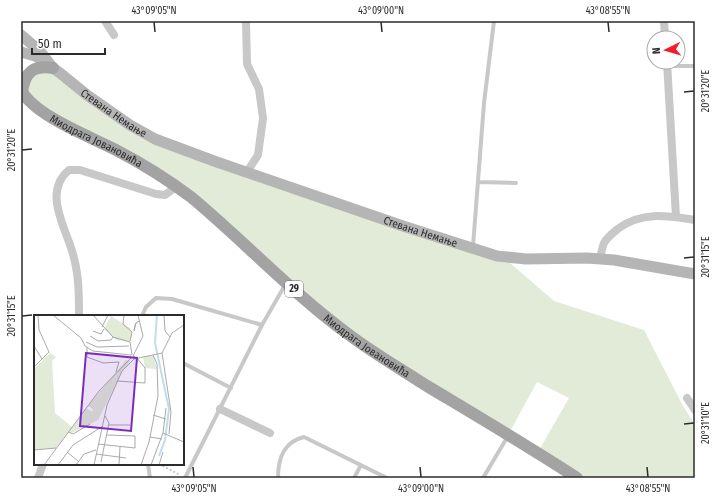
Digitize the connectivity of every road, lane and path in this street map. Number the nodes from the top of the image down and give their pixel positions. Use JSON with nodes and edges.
{"nodes":[{"id":1,"x":105,"y":21,"type":"edge"},
{"id":2,"x":246,"y":21,"type":"edge"},
{"id":3,"x":494,"y":21,"type":"edge"},
{"id":4,"x":21,"y":35,"type":"edge"},
{"id":5,"x":114,"y":35,"type":"dead end"},
{"id":6,"x":21,"y":52,"type":"edge"},
{"id":7,"x":52,"y":66,"type":"junction"},
{"id":8,"x":668,"y":70,"type":"edge"},
{"id":9,"x":21,"y":91,"type":"edge"},
{"id":10,"x":247,"y":172,"type":"junction"},
{"id":11,"x":478,"y":182,"type":"junction"},
{"id":12,"x":516,"y":182,"type":"dead end"},
{"id":13,"x":177,"y":186,"type":"junction"},
{"id":14,"x":676,"y":217,"type":"junction"},
{"id":15,"x":695,"y":220,"type":"edge"},
{"id":16,"x":472,"y":249,"type":"junction"},
{"id":17,"x":600,"y":259,"type":"junction"},
{"id":18,"x":695,"y":274,"type":"edge"},
{"id":19,"x":286,"y":282,"type":"junction"},
{"id":20,"x":79,"y":315,"type":"edge"},
{"id":21,"x":142,"y":315,"type":"edge"},
{"id":22,"x":262,"y":325,"type":"junction"},
{"id":23,"x":184,"y":364,"type":"edge"},
{"id":24,"x":231,"y":388,"type":"junction"},
{"id":25,"x":687,"y":398,"type":"dead end"},
{"id":26,"x":220,"y":409,"type":"junction"},
{"id":27,"x":695,"y":410,"type":"edge"},
{"id":28,"x":270,"y":433,"type":"dead end"},
{"id":29,"x":508,"y":435,"type":"junction"},
{"id":30,"x":43,"y":465,"type":"edge"},
{"id":31,"x":148,"y":465,"type":"edge"},
{"id":32,"x":161,"y":465,"type":"edge"},
{"id":33,"x":361,"y":465,"type":"junction"},
{"id":34,"x":38,"y":478,"type":"edge"},
{"id":35,"x":150,"y":478,"type":"edge"},
{"id":36,"x":185,"y":478,"type":"edge"},
{"id":37,"x":278,"y":478,"type":"edge"},
{"id":38,"x":354,"y":478,"type":"edge"},
{"id":39,"x":387,"y":478,"type":"edge"},
{"id":40,"x":483,"y":478,"type":"edge"},
{"id":41,"x":577,"y":478,"type":"edge"}],
"edges":[{"from":1,"to":5,"type":"street"},
{"from":2,"to":10,"type":"street"},
{"from":3,"to":11,"type":"lane"},
{"from":4,"to":7,"type":"street","name":"Стевана Немање"},
{"from":6,"to":7,"type":"street"},
{"from":7,"to":9,"type":"main road"},
{"from":7,"to":10,"type":"street","name":"Стевана Немање"},
{"from":8,"to":14,"type":"street"},
{"from":9,"to":13,"type":"main road","name":"Миодрага Јовановића","number":"29"},
{"from":10,"to":16,"type":"street","name":"Стевана Немање"},
{"from":11,"to":12,"type":"lane"},
{"from":11,"to":16,"type":"lane"},
{"from":13,"to":19,"type":"main road","name":"Миодрага Јовановића","number":"29"},
{"from":13,"to":20,"type":"street"},
{"from":14,"to":15,"type":"street"},
{"from":14,"to":17,"type":"street"},
{"from":16,"to":17,"type":"street","name":"Стевана Немање"},
{"from":17,"to":18,"type":"street","name":"Стевана Немање"},
{"from":19,"to":22,"type":"lane"},
{"from":19,"to":29,"type":"main road","name":"Миодрага Јовановића","number":"29"},
{"from":21,"to":22,"type":"lane"},
{"from":22,"to":24,"type":"lane"},
{"from":23,"to":24,"type":"lane"},
{"from":24,"to":26,"type":"lane"},
{"from":25,"to":27,"type":"street"},
{"from":26,"to":28,"type":"street"},
{"from":26,"to":36,"type":"lane"},
{"from":29,"to":40,"type":"lane"},
{"from":29,"to":41,"type":"main road","name":"Миодрага Јовановића","number":"29"},
{"from":30,"to":34,"type":"street"},
{"from":31,"to":35,"type":"lane"},
{"from":32,"to":36,"type":"path"},
{"from":33,"to":37,"type":"lane"},
{"from":33,"to":38,"type":"lane"},
{"from":33,"to":39,"type":"lane"}]}
